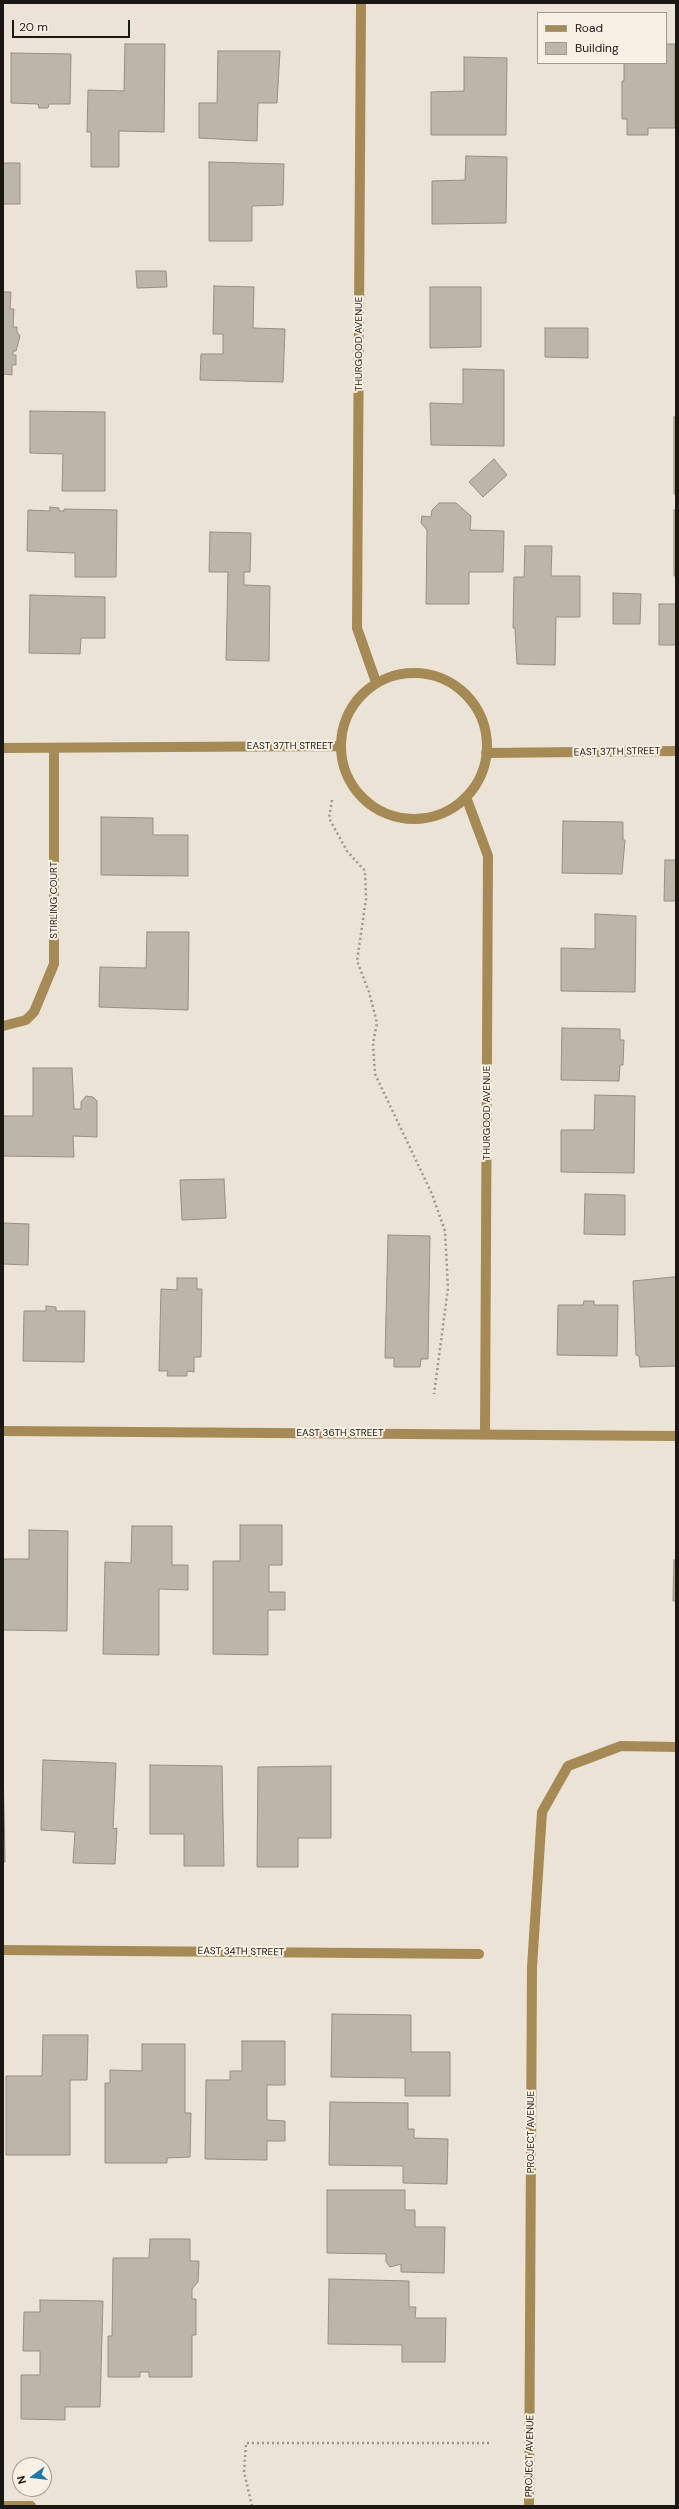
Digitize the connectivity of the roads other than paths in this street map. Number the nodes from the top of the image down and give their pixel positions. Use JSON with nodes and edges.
{"nodes":[{"id":1,"x":361,"y":3,"type":"edge"},
{"id":2,"x":376,"y":682,"type":"junction"},
{"id":3,"x":340,"y":746,"type":"junction"},
{"id":4,"x":3,"y":748,"type":"edge"},
{"id":5,"x":54,"y":748,"type":"junction"},
{"id":6,"x":676,"y":751,"type":"edge"},
{"id":7,"x":486,"y":753,"type":"junction"},
{"id":8,"x":466,"y":797,"type":"junction"},
{"id":9,"x":3,"y":1026,"type":"edge"},
{"id":10,"x":3,"y":1431,"type":"edge"},
{"id":11,"x":485,"y":1433,"type":"junction"},
{"id":12,"x":676,"y":1436,"type":"edge"},
{"id":13,"x":676,"y":1747,"type":"edge"},
{"id":14,"x":3,"y":1950,"type":"edge"},
{"id":15,"x":479,"y":1954,"type":"dead end"},
{"id":16,"x":3,"y":2506,"type":"edge"},
{"id":17,"x":31,"y":2506,"type":"edge"},
{"id":18,"x":529,"y":2506,"type":"edge"}],
"edges":[{"from":1,"to":2,"type":"street","name":"THURGOOD AVENUE"},
{"from":2,"to":3,"type":"street","name":"EAST 37TH STREET"},
{"from":2,"to":7,"type":"street","name":"EAST 37TH STREET"},
{"from":3,"to":5,"type":"street","name":"EAST 37TH STREET"},
{"from":3,"to":8,"type":"street"},
{"from":4,"to":5,"type":"street","name":"EAST 37TH STREET"},
{"from":5,"to":9,"type":"street","name":"STIRLING COURT"},
{"from":6,"to":7,"type":"street","name":"EAST 37TH STREET"},
{"from":7,"to":8,"type":"street"},
{"from":8,"to":11,"type":"street","name":"THURGOOD AVENUE"},
{"from":10,"to":11,"type":"street","name":"EAST 36TH STREET"},
{"from":11,"to":12,"type":"street","name":"EAST 36TH STREET"},
{"from":13,"to":18,"type":"street","name":"PROJECT AVENUE"},
{"from":14,"to":15,"type":"street","name":"EAST 34TH STREET"},
{"from":16,"to":17,"type":"street"}]}
